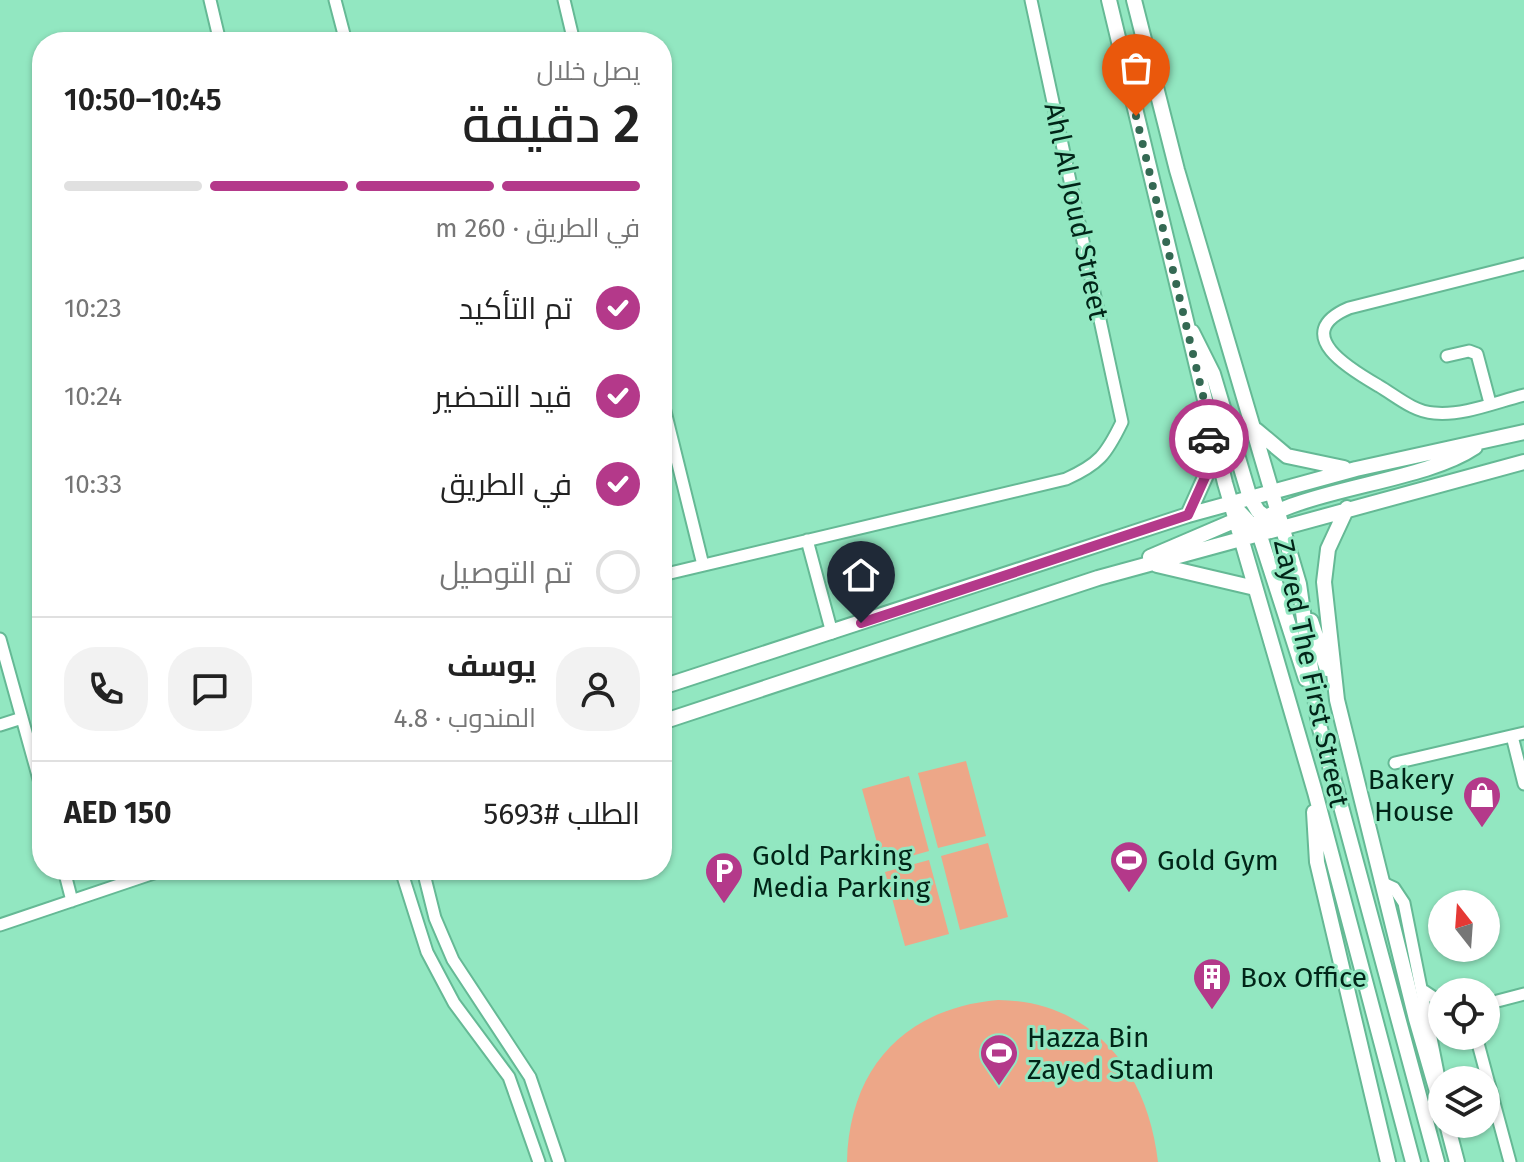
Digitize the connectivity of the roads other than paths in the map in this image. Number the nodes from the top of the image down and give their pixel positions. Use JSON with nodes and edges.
{"nodes":[{"id":1,"x":210,"y":0,"type":"edge"},
{"id":2,"x":335,"y":0,"type":"edge"},
{"id":3,"x":564,"y":0,"type":"edge"},
{"id":4,"x":1031,"y":0,"type":"edge"},
{"id":5,"x":1109,"y":0,"type":"edge"},
{"id":6,"x":1134,"y":0,"type":"edge"},
{"id":7,"x":218,"y":32,"type":"edge"},
{"id":8,"x":343,"y":32,"type":"edge"},
{"id":9,"x":572,"y":32,"type":"edge"},
{"id":10,"x":1524,"y":264,"type":"edge"},
{"id":11,"x":1184,"y":318,"type":"junction"},
{"id":12,"x":1447,"y":356,"type":"dead end"},
{"id":13,"x":1524,"y":395,"type":"edge"},
{"id":14,"x":1490,"y":403,"type":"junction"},
{"id":15,"x":1210,"y":425,"type":"junction"},
{"id":16,"x":1255,"y":428,"type":"junction"},
{"id":17,"x":1524,"y":432,"type":"edge"},
{"id":18,"x":672,"y":439,"type":"edge"},
{"id":19,"x":1483,"y":442,"type":"junction"},
{"id":20,"x":1524,"y":462,"type":"edge"},
{"id":21,"x":1356,"y":469,"type":"junction"},
{"id":22,"x":1271,"y":493,"type":"junction"},
{"id":23,"x":1230,"y":503,"type":"junction"},
{"id":24,"x":1347,"y":508,"type":"junction"},
{"id":25,"x":1188,"y":515,"type":"junction"},
{"id":26,"x":1255,"y":516,"type":"junction"},
{"id":27,"x":1281,"y":527,"type":"junction"},
{"id":28,"x":1241,"y":539,"type":"junction"},
{"id":29,"x":807,"y":540,"type":"junction"},
{"id":30,"x":1153,"y":564,"type":"junction"},
{"id":31,"x":703,"y":565,"type":"junction"},
{"id":32,"x":672,"y":573,"type":"edge"},
{"id":33,"x":1098,"y":578,"type":"junction"},
{"id":34,"x":1299,"y":584,"type":"junction"},
{"id":35,"x":1255,"y":588,"type":"junction"},
{"id":36,"x":832,"y":633,"type":"junction"},
{"id":37,"x":0,"y":639,"type":"edge"},
{"id":38,"x":672,"y":684,"type":"edge"},
{"id":39,"x":1337,"y":700,"type":"junction"},
{"id":40,"x":22,"y":718,"type":"junction"},
{"id":41,"x":672,"y":719,"type":"edge"},
{"id":42,"x":0,"y":725,"type":"edge"},
{"id":43,"x":1319,"y":725,"type":"junction"},
{"id":44,"x":1518,"y":734,"type":"edge"},
{"id":45,"x":32,"y":754,"type":"edge"},
{"id":46,"x":1395,"y":763,"type":"dead end"},
{"id":47,"x":1524,"y":784,"type":"edge"},
{"id":48,"x":1315,"y":792,"type":"junction"},
{"id":49,"x":67,"y":880,"type":"edge"},
{"id":50,"x":134,"y":880,"type":"edge"},
{"id":51,"x":404,"y":880,"type":"edge"},
{"id":52,"x":426,"y":880,"type":"edge"},
{"id":53,"x":1381,"y":882,"type":"junction"},
{"id":54,"x":72,"y":901,"type":"junction"},
{"id":55,"x":0,"y":925,"type":"edge"},
{"id":56,"x":1424,"y":991,"type":"junction"},
{"id":57,"x":1428,"y":994,"type":"edge"},
{"id":58,"x":1524,"y":994,"type":"edge"},
{"id":59,"x":1500,"y":1000,"type":"edge"},
{"id":60,"x":1428,"y":1013,"type":"edge"},
{"id":61,"x":1480,"y":1050,"type":"edge"},
{"id":62,"x":1430,"y":1066,"type":"edge"},
{"id":63,"x":1451,"y":1138,"type":"edge"},
{"id":64,"x":539,"y":1162,"type":"edge"},
{"id":65,"x":559,"y":1162,"type":"edge"},
{"id":66,"x":1388,"y":1162,"type":"edge"},
{"id":67,"x":1413,"y":1162,"type":"edge"},
{"id":68,"x":1437,"y":1162,"type":"edge"},
{"id":69,"x":1457,"y":1162,"type":"edge"},
{"id":70,"x":1510,"y":1162,"type":"edge"}],
"edges":[{"from":1,"to":7,"type":"street"},
{"from":2,"to":8,"type":"street"},
{"from":3,"to":9,"type":"street"},
{"from":4,"to":29,"type":"street","name":"Ahl Al Joud Street"},
{"from":5,"to":11,"type":"main road","name":"Zayed The First Street"},
{"from":6,"to":16,"type":"main road","name":"Zayed The First Street"},
{"from":10,"to":14,"type":"street"},
{"from":11,"to":15,"type":"main road","name":"Zayed The First Street"},
{"from":11,"to":26,"type":"main road"},
{"from":12,"to":14,"type":"street"},
{"from":13,"to":14,"type":"street"},
{"from":15,"to":23,"type":"main road","name":"Zayed The First Street"},
{"from":15,"to":25,"type":"main road"},
{"from":16,"to":21,"type":"main road"},
{"from":16,"to":22,"type":"main road","name":"Zayed The First Street"},
{"from":17,"to":19,"type":"main road"},
{"from":18,"to":31,"type":"street"},
{"from":19,"to":21,"type":"main road"},
{"from":19,"to":26,"type":"main road"},
{"from":20,"to":24,"type":"main road"},
{"from":21,"to":22,"type":"main road"},
{"from":22,"to":26,"type":"main road"},
{"from":22,"to":26,"type":"main road","name":"Zayed The First Street"},
{"from":23,"to":25,"type":"main road"},
{"from":23,"to":26,"type":"main road","name":"Zayed The First Street"},
{"from":24,"to":27,"type":"main road"},
{"from":24,"to":39,"type":"main road"},
{"from":25,"to":36,"type":"main road"},
{"from":26,"to":27,"type":"main road","name":"Zayed The First Street"},
{"from":26,"to":27,"type":"main road"},
{"from":26,"to":28,"type":"main road","name":"Zayed The First Street"},
{"from":26,"to":33,"type":"main road"},
{"from":26,"to":43,"type":"main road"},
{"from":27,"to":34,"type":"main road","name":"Zayed The First Street"},
{"from":28,"to":30,"type":"main road"},
{"from":28,"to":35,"type":"main road","name":"Zayed The First Street"},
{"from":29,"to":31,"type":"street"},
{"from":29,"to":36,"type":"street"},
{"from":30,"to":33,"type":"main road"},
{"from":30,"to":35,"type":"main road"},
{"from":31,"to":32,"type":"street"},
{"from":33,"to":41,"type":"main road"},
{"from":34,"to":39,"type":"main road"},
{"from":34,"to":43,"type":"main road","name":"Zayed The First Street"},
{"from":35,"to":48,"type":"main road","name":"Zayed The First Street"},
{"from":36,"to":38,"type":"main road"},
{"from":37,"to":40,"type":"street"},
{"from":39,"to":53,"type":"main road"},
{"from":40,"to":42,"type":"street"},
{"from":40,"to":45,"type":"street"},
{"from":43,"to":68,"type":"main road","name":"Zayed The First Street"},
{"from":44,"to":46,"type":"street"},
{"from":44,"to":47,"type":"street"},
{"from":48,"to":66,"type":"main road"},
{"from":48,"to":67,"type":"main road","name":"Zayed The First Street"},
{"from":49,"to":54,"type":"street"},
{"from":50,"to":54,"type":"street"},
{"from":51,"to":64,"type":"street"},
{"from":52,"to":65,"type":"street"},
{"from":53,"to":56,"type":"street"},
{"from":53,"to":62,"type":"main road"},
{"from":54,"to":55,"type":"street"},
{"from":56,"to":57,"type":"street"},
{"from":56,"to":60,"type":"street"},
{"from":58,"to":59,"type":"street"},
{"from":61,"to":70,"type":"street"},
{"from":63,"to":69,"type":"main road"}]}
